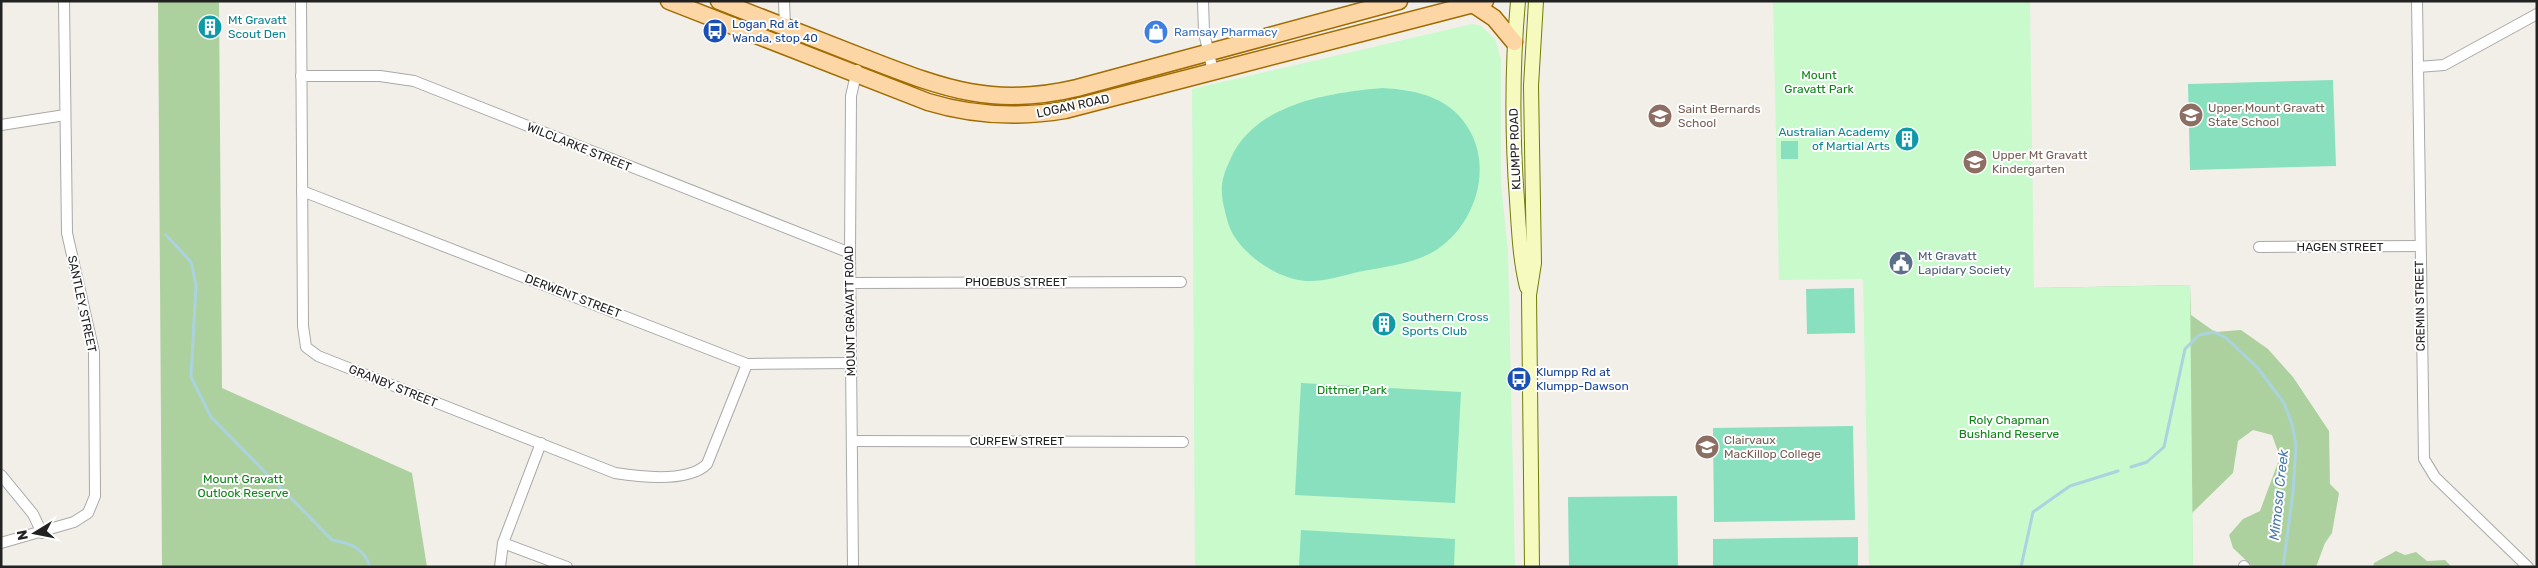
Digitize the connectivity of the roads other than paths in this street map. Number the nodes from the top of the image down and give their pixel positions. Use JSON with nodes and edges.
{"nodes":[{"id":1,"x":64,"y":1,"type":"edge"},
{"id":2,"x":301,"y":1,"type":"edge"},
{"id":3,"x":669,"y":1,"type":"edge"},
{"id":4,"x":720,"y":1,"type":"edge"},
{"id":5,"x":784,"y":1,"type":"edge"},
{"id":6,"x":1203,"y":1,"type":"edge"},
{"id":7,"x":1399,"y":1,"type":"edge"},
{"id":8,"x":1518,"y":1,"type":"edge"},
{"id":9,"x":1536,"y":1,"type":"edge"},
{"id":10,"x":2417,"y":1,"type":"edge"},
{"id":11,"x":1479,"y":3,"type":"edge"},
{"id":12,"x":1364,"y":6,"type":"edge"},
{"id":13,"x":2537,"y":14,"type":"edge"},
{"id":14,"x":785,"y":27,"type":"junction"},
{"id":15,"x":1514,"y":42,"type":"junction"},
{"id":16,"x":1208,"y":54,"type":"junction"},
{"id":17,"x":861,"y":57,"type":"junction"},
{"id":18,"x":2418,"y":68,"type":"junction"},
{"id":19,"x":1213,"y":71,"type":"junction"},
{"id":20,"x":855,"y":74,"type":"junction"},
{"id":21,"x":301,"y":76,"type":"junction"},
{"id":22,"x":64,"y":115,"type":"junction"},
{"id":23,"x":1,"y":125,"type":"edge"},
{"id":24,"x":302,"y":191,"type":"junction"},
{"id":25,"x":2420,"y":246,"type":"junction"},
{"id":26,"x":2259,"y":247,"type":"dead end"},
{"id":27,"x":850,"y":252,"type":"junction"},
{"id":28,"x":1181,"y":282,"type":"dead end"},
{"id":29,"x":850,"y":283,"type":"junction"},
{"id":30,"x":1529,"y":295,"type":"junction"},
{"id":31,"x":851,"y":363,"type":"junction"},
{"id":32,"x":747,"y":364,"type":"junction"},
{"id":33,"x":852,"y":441,"type":"junction"},
{"id":34,"x":1183,"y":442,"type":"dead end"},
{"id":35,"x":541,"y":443,"type":"junction"},
{"id":36,"x":1,"y":475,"type":"edge"},
{"id":37,"x":42,"y":532,"type":"junction"},
{"id":38,"x":1,"y":543,"type":"edge"},
{"id":39,"x":503,"y":543,"type":"junction"},
{"id":40,"x":500,"y":567,"type":"edge"},
{"id":41,"x":567,"y":567,"type":"edge"},
{"id":42,"x":853,"y":567,"type":"edge"},
{"id":43,"x":1532,"y":567,"type":"edge"},
{"id":44,"x":2528,"y":567,"type":"edge"}],
"edges":[{"from":1,"to":22,"type":"street","name":"SANTLEY STREET"},
{"from":2,"to":21,"type":"street","name":"GRANBY STREET"},
{"from":3,"to":20,"type":"main road","name":"LOGAN ROAD"},
{"from":4,"to":14,"type":"main road","name":"LOGAN ROAD"},
{"from":5,"to":14,"type":"street"},
{"from":6,"to":16,"type":"street"},
{"from":7,"to":12,"type":"main road","name":"LOGAN ROAD"},
{"from":8,"to":15,"type":"main road","name":"KLUMPP ROAD"},
{"from":9,"to":30,"type":"main road","name":"KLUMPP ROAD"},
{"from":10,"to":18,"type":"street","name":"CREMIN STREET"},
{"from":11,"to":15,"type":"main road"},
{"from":11,"to":19,"type":"main road","name":"LOGAN ROAD"},
{"from":12,"to":16,"type":"main road","name":"LOGAN ROAD"},
{"from":13,"to":18,"type":"street"},
{"from":14,"to":17,"type":"main road","name":"LOGAN ROAD"},
{"from":15,"to":30,"type":"main road","name":"KLUMPP ROAD"},
{"from":16,"to":17,"type":"main road","name":"LOGAN ROAD"},
{"from":16,"to":19,"type":"street"},
{"from":17,"to":20,"type":"street","name":"MOUNT GRAVATT ROAD"},
{"from":18,"to":25,"type":"street","name":"CREMIN STREET"},
{"from":19,"to":20,"type":"main road","name":"LOGAN ROAD"},
{"from":20,"to":27,"type":"street","name":"MOUNT GRAVATT ROAD"},
{"from":21,"to":24,"type":"street","name":"GRANBY STREET"},
{"from":21,"to":27,"type":"street","name":"WILCLARKE STREET"},
{"from":22,"to":23,"type":"street"},
{"from":22,"to":37,"type":"street","name":"SANTLEY STREET"},
{"from":24,"to":32,"type":"street","name":"DERWENT STREET"},
{"from":24,"to":35,"type":"street","name":"GRANBY STREET"},
{"from":25,"to":26,"type":"street","name":"HAGEN STREET"},
{"from":25,"to":44,"type":"street","name":"CREMIN STREET"},
{"from":27,"to":29,"type":"street","name":"MOUNT GRAVATT ROAD"},
{"from":28,"to":29,"type":"street","name":"PHOEBUS STREET"},
{"from":29,"to":31,"type":"street","name":"MOUNT GRAVATT ROAD"},
{"from":30,"to":43,"type":"main road","name":"KLUMPP ROAD"},
{"from":31,"to":32,"type":"street","name":"DERWENT STREET"},
{"from":31,"to":33,"type":"street","name":"MOUNT GRAVATT ROAD"},
{"from":32,"to":35,"type":"street","name":"GRANBY STREET"},
{"from":33,"to":34,"type":"street","name":"CURFEW STREET"},
{"from":33,"to":42,"type":"street","name":"MOUNT GRAVATT ROAD"},
{"from":35,"to":39,"type":"street"},
{"from":36,"to":37,"type":"street"},
{"from":37,"to":38,"type":"street","name":"SANTLEY STREET"},
{"from":39,"to":40,"type":"street"},
{"from":39,"to":41,"type":"street"}]}
